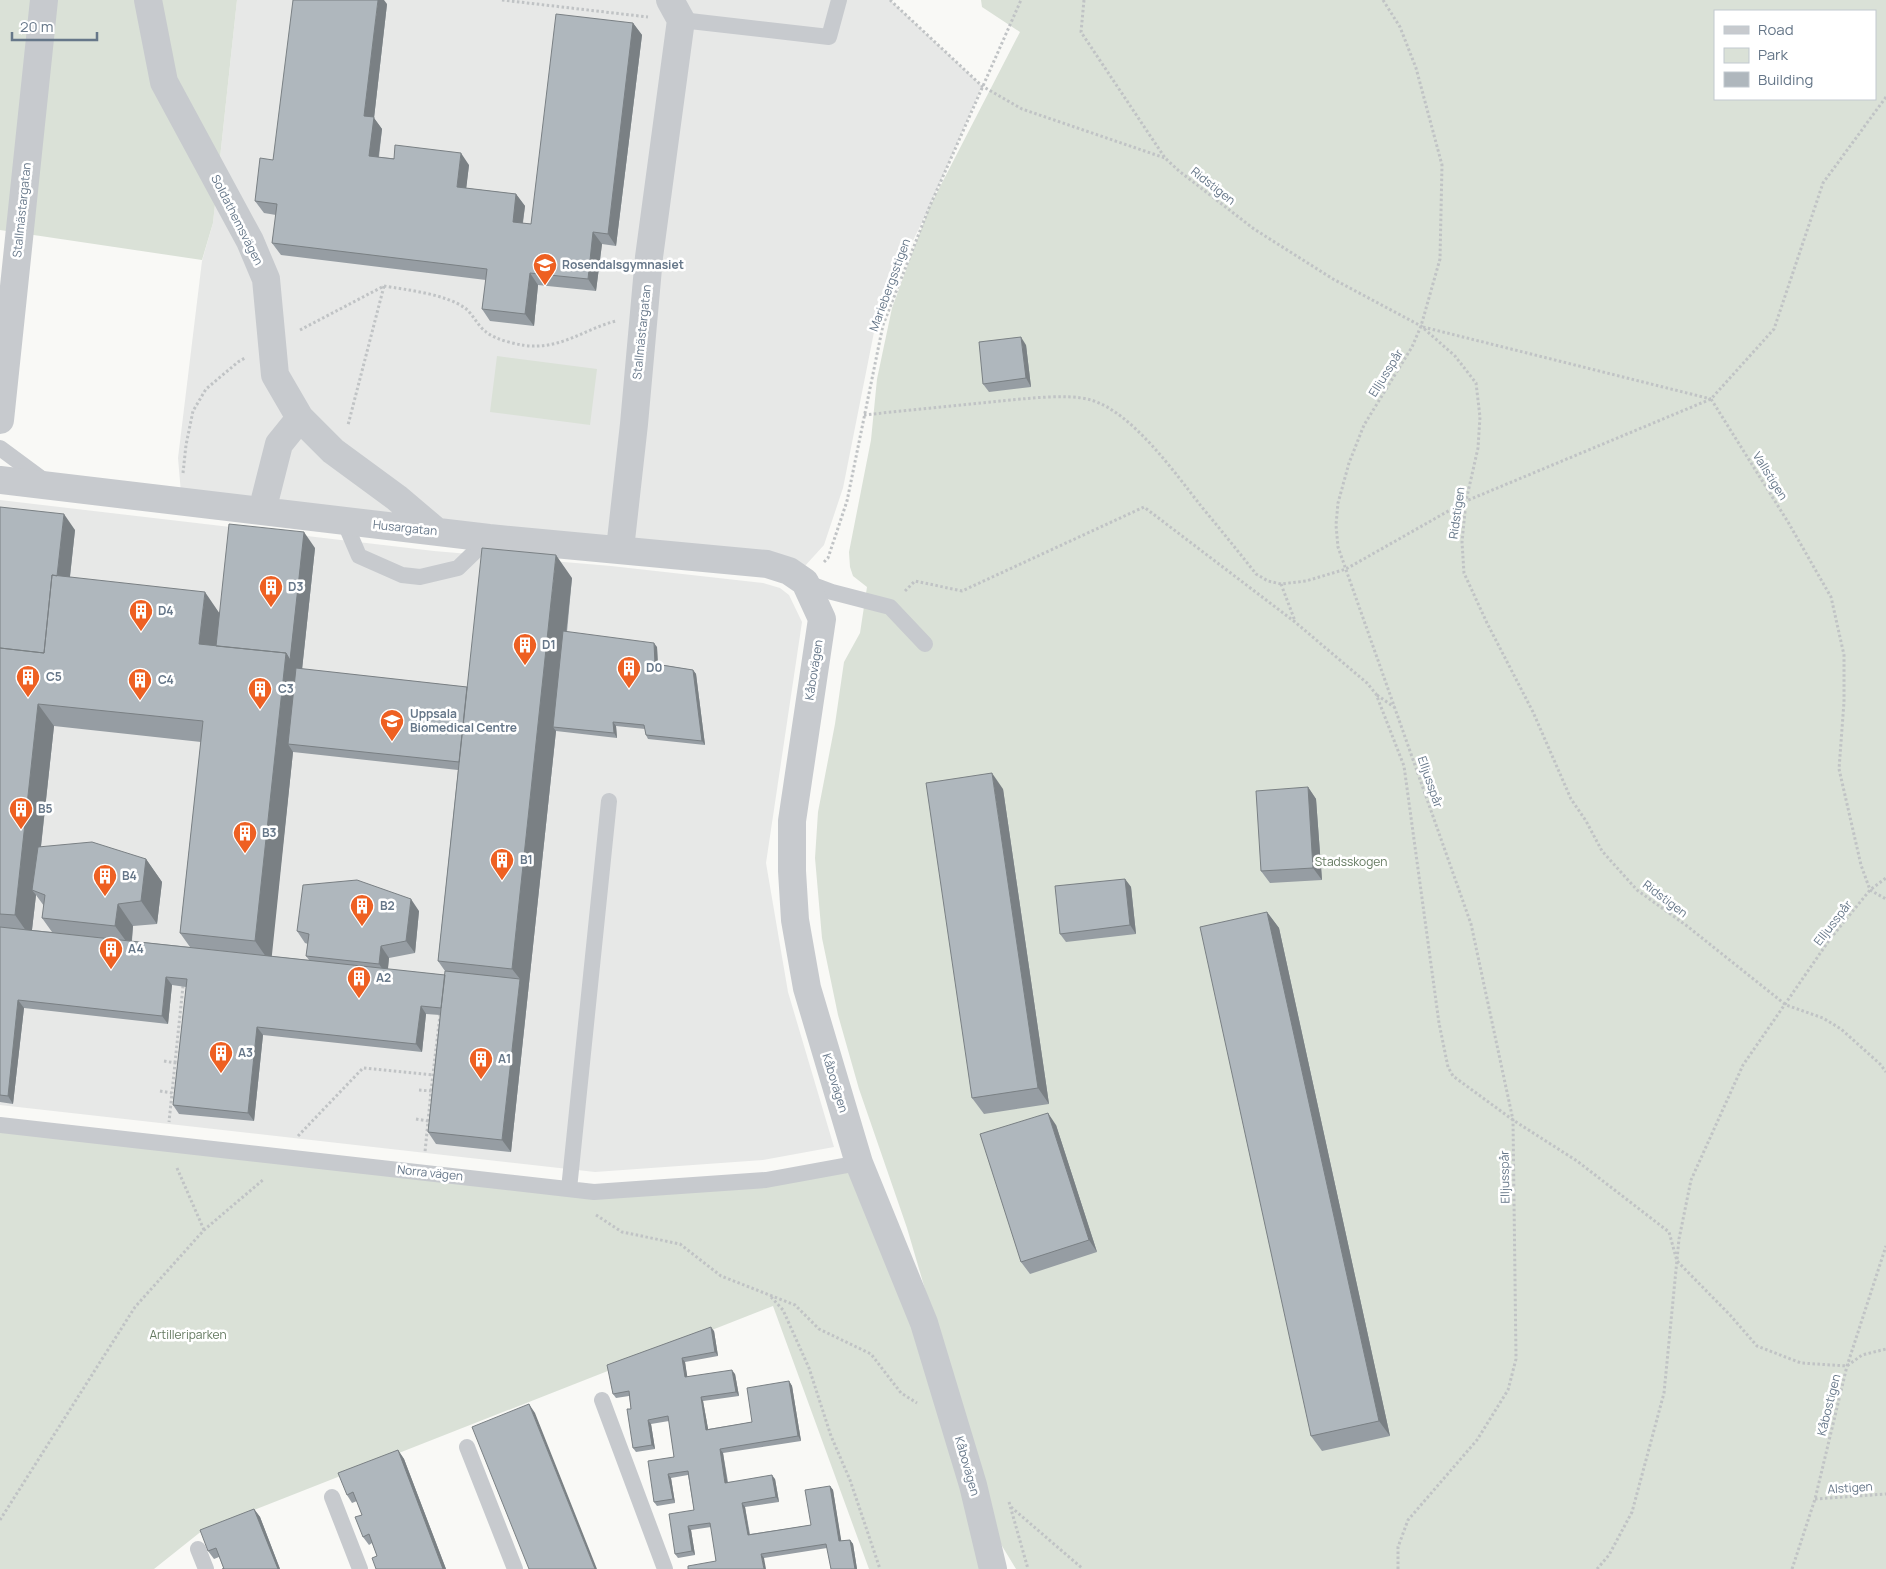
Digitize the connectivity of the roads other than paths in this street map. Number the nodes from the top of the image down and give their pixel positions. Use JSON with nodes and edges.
{"nodes":[{"id":1,"x":44,"y":0,"type":"edge"},
{"id":2,"x":148,"y":0,"type":"edge"},
{"id":3,"x":839,"y":0,"type":"edge"},
{"id":4,"x":675,"y":10,"type":"edge"},
{"id":5,"x":300,"y":418,"type":"junction"},
{"id":6,"x":0,"y":420,"type":"edge"},
{"id":7,"x":0,"y":448,"type":"edge"},
{"id":8,"x":0,"y":480,"type":"edge"},
{"id":9,"x":52,"y":486,"type":"junction"},
{"id":10,"x":262,"y":511,"type":"junction"},
{"id":11,"x":344,"y":521,"type":"junction"},
{"id":12,"x":436,"y":532,"type":"junction"},
{"id":13,"x":489,"y":538,"type":"junction"},
{"id":14,"x":620,"y":549,"type":"junction"},
{"id":15,"x":805,"y":582,"type":"junction"},
{"id":16,"x":925,"y":644,"type":"dead end"},
{"id":17,"x":609,"y":801,"type":"dead end"},
{"id":18,"x":0,"y":1125,"type":"edge"},
{"id":19,"x":859,"y":1163,"type":"junction"},
{"id":20,"x":569,"y":1189,"type":"junction"},
{"id":21,"x":602,"y":1400,"type":"dead end"},
{"id":22,"x":467,"y":1447,"type":"dead end"},
{"id":23,"x":332,"y":1496,"type":"dead end"},
{"id":24,"x":198,"y":1549,"type":"dead end"},
{"id":25,"x":206,"y":1569,"type":"edge"},
{"id":26,"x":360,"y":1569,"type":"edge"},
{"id":27,"x":515,"y":1569,"type":"edge"},
{"id":28,"x":665,"y":1569,"type":"edge"},
{"id":29,"x":993,"y":1569,"type":"edge"}],
"edges":[{"from":1,"to":6,"type":"street","name":"Stallmästargatan"},
{"from":2,"to":5,"type":"street","name":"Soldathemsvägen"},
{"from":3,"to":4,"type":"lane"},
{"from":4,"to":14,"type":"street","name":"Stallmästargatan"},
{"from":5,"to":10,"type":"street"},
{"from":5,"to":12,"type":"street","name":"Soldathemsvägen"},
{"from":7,"to":9,"type":"lane"},
{"from":8,"to":9,"type":"street","name":"Husargatan"},
{"from":9,"to":10,"type":"street","name":"Husargatan"},
{"from":10,"to":11,"type":"street","name":"Husargatan"},
{"from":11,"to":12,"type":"street","name":"Husargatan"},
{"from":11,"to":13,"type":"lane"},
{"from":12,"to":13,"type":"street","name":"Husargatan"},
{"from":13,"to":14,"type":"street","name":"Husargatan"},
{"from":14,"to":15,"type":"street","name":"Husargatan"},
{"from":15,"to":16,"type":"lane"},
{"from":15,"to":19,"type":"street","name":"Kåbovägen"},
{"from":17,"to":20,"type":"lane"},
{"from":18,"to":20,"type":"lane","name":"Norra vägen"},
{"from":19,"to":20,"type":"lane","name":"Norra vägen"},
{"from":19,"to":29,"type":"street","name":"Kåbovägen"},
{"from":21,"to":28,"type":"lane"},
{"from":22,"to":27,"type":"lane"},
{"from":23,"to":26,"type":"lane"},
{"from":24,"to":25,"type":"lane"}]}
